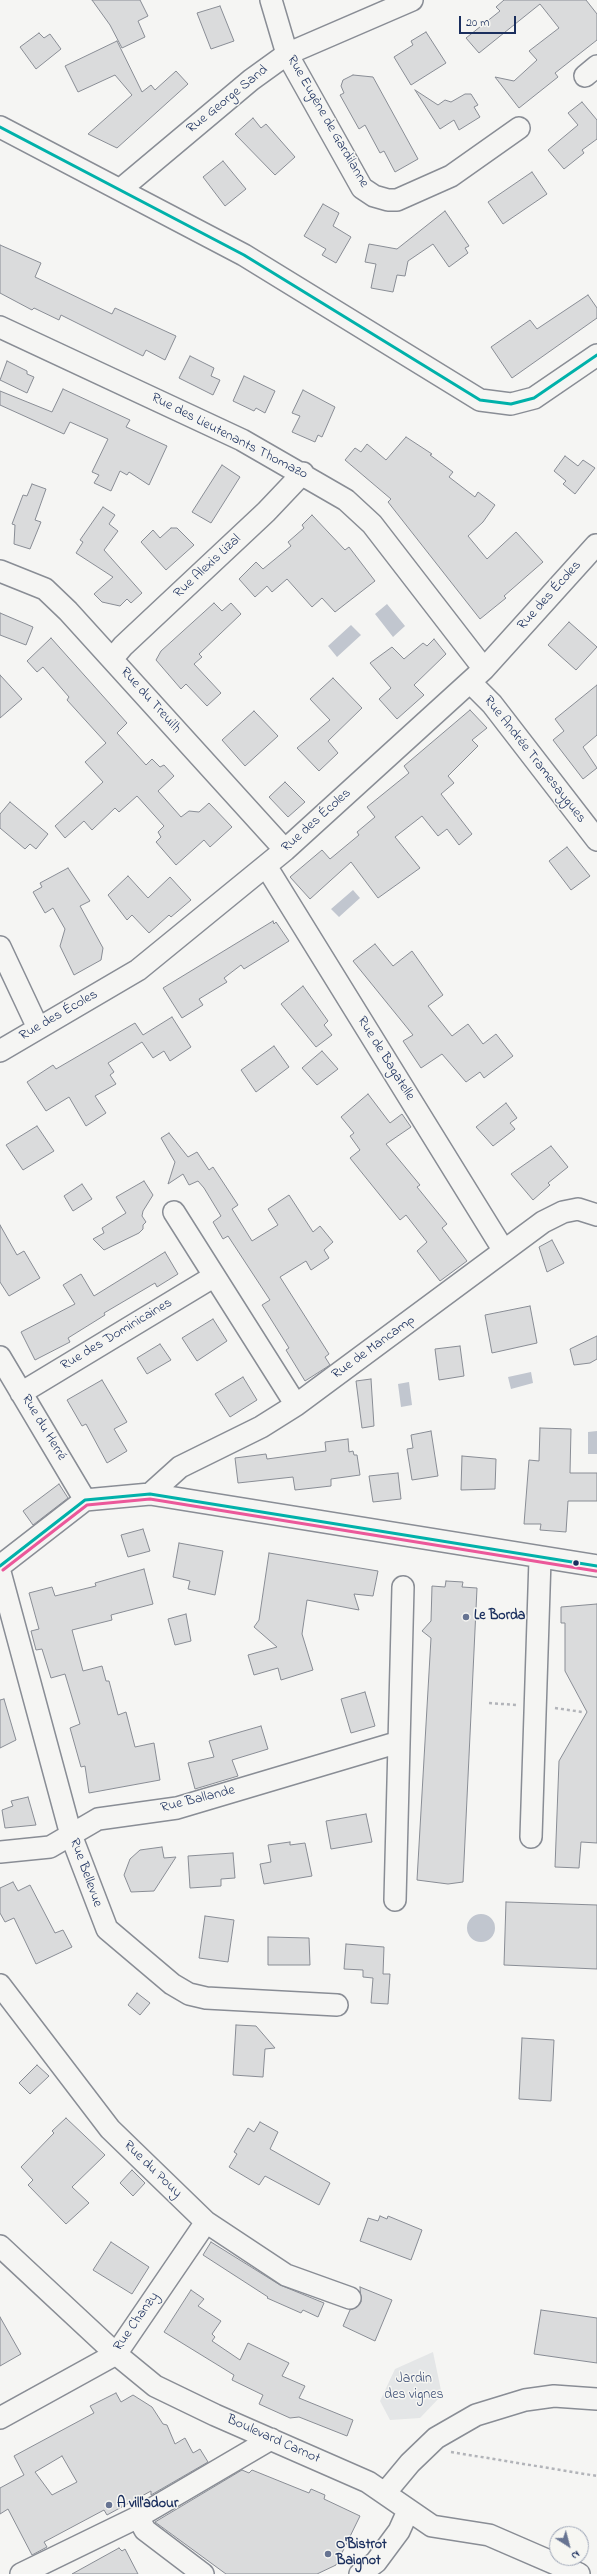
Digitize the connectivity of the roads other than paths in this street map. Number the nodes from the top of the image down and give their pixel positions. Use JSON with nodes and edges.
{"nodes":[{"id":1,"x":271,"y":0,"type":"edge"},
{"id":2,"x":412,"y":0,"type":"edge"},
{"id":3,"x":287,"y":54,"type":"junction"},
{"id":4,"x":0,"y":127,"type":"edge"},
{"id":5,"x":519,"y":128,"type":"dead end"},
{"id":6,"x":121,"y":189,"type":"junction"},
{"id":7,"x":0,"y":327,"type":"edge"},
{"id":8,"x":597,"y":355,"type":"edge"},
{"id":9,"x":303,"y":473,"type":"junction"},
{"id":10,"x":596,"y":545,"type":"dead end"},
{"id":11,"x":0,"y":571,"type":"edge"},
{"id":12,"x":112,"y":659,"type":"junction"},
{"id":13,"x":477,"y":675,"type":"junction"},
{"id":14,"x":597,"y":840,"type":"edge"},
{"id":15,"x":285,"y":850,"type":"junction"},
{"id":16,"x":266,"y":866,"type":"junction"},
{"id":17,"x":0,"y":947,"type":"edge"},
{"id":18,"x":38,"y":1028,"type":"junction"},
{"id":19,"x":0,"y":1051,"type":"edge"},
{"id":20,"x":174,"y":1212,"type":"dead end"},
{"id":21,"x":597,"y":1215,"type":"edge"},
{"id":22,"x":504,"y":1251,"type":"junction"},
{"id":23,"x":213,"y":1277,"type":"junction"},
{"id":24,"x":0,"y":1357,"type":"edge"},
{"id":25,"x":22,"y":1393,"type":"junction"},
{"id":26,"x":296,"y":1405,"type":"junction"},
{"id":27,"x":150,"y":1494,"type":"junction"},
{"id":28,"x":85,"y":1500,"type":"junction"},
{"id":29,"x":540,"y":1559,"type":"junction"},
{"id":30,"x":0,"y":1566,"type":"edge"},
{"id":31,"x":597,"y":1566,"type":"edge"},
{"id":32,"x":0,"y":1572,"type":"edge"},
{"id":33,"x":403,"y":1587,"type":"dead end"},
{"id":34,"x":398,"y":1742,"type":"junction"},
{"id":35,"x":72,"y":1835,"type":"junction"},
{"id":36,"x":531,"y":1837,"type":"dead end"},
{"id":37,"x":0,"y":1852,"type":"edge"},
{"id":38,"x":394,"y":1900,"type":"dead end"},
{"id":39,"x":0,"y":1986,"type":"edge"},
{"id":40,"x":337,"y":2005,"type":"dead end"},
{"id":41,"x":206,"y":2222,"type":"junction"},
{"id":42,"x":0,"y":2246,"type":"edge"},
{"id":43,"x":350,"y":2298,"type":"dead end"},
{"id":44,"x":116,"y":2354,"type":"junction"},
{"id":45,"x":597,"y":2399,"type":"edge"},
{"id":46,"x":0,"y":2418,"type":"edge"},
{"id":47,"x":271,"y":2439,"type":"junction"},
{"id":48,"x":385,"y":2493,"type":"junction"},
{"id":49,"x":408,"y":2511,"type":"junction"},
{"id":50,"x":138,"y":2517,"type":"junction"},
{"id":51,"x":22,"y":2574,"type":"edge"},
{"id":52,"x":203,"y":2574,"type":"edge"},
{"id":53,"x":360,"y":2574,"type":"edge"},
{"id":54,"x":580,"y":2574,"type":"edge"}],
"edges":[{"from":1,"to":3,"type":"street","name":"Rue Eugène de Gardilanne"},
{"from":2,"to":3,"type":"street","name":"Rue George Sand"},
{"from":3,"to":5,"type":"street","name":"Rue Eugène de Gardilanne"},
{"from":3,"to":6,"type":"street","name":"Rue George Sand"},
{"from":4,"to":6,"type":"street"},
{"from":6,"to":8,"type":"street"},
{"from":7,"to":9,"type":"street","name":"Rue des Lieutenants Thomazo"},
{"from":9,"to":12,"type":"street","name":"Rue Alexis Lizal"},
{"from":9,"to":13,"type":"street","name":"Rue des Lieutenants Thomazo"},
{"from":10,"to":13,"type":"street","name":"Rue des Écoles"},
{"from":11,"to":12,"type":"street","name":"Rue du Treuilh"},
{"from":12,"to":15,"type":"street","name":"Rue du Treuilh"},
{"from":13,"to":14,"type":"street","name":"Rue Andrée Tramesaygues"},
{"from":13,"to":15,"type":"street","name":"Rue des Écoles"},
{"from":15,"to":16,"type":"street","name":"Rue des Écoles"},
{"from":16,"to":18,"type":"street","name":"Rue des Écoles"},
{"from":16,"to":22,"type":"street","name":"Rue de Bagatelle"},
{"from":17,"to":18,"type":"street"},
{"from":18,"to":19,"type":"street","name":"Rue des Écoles"},
{"from":20,"to":23,"type":"street"},
{"from":21,"to":22,"type":"street","name":"Rue de Mancamp"},
{"from":22,"to":26,"type":"street","name":"Rue de Mancamp"},
{"from":23,"to":25,"type":"street","name":"Rue des Dominicaines"},
{"from":23,"to":26,"type":"street"},
{"from":24,"to":25,"type":"street","name":"Rue du Herré"},
{"from":25,"to":28,"type":"street","name":"Rue du Herré"},
{"from":26,"to":27,"type":"street","name":"Rue de Mancamp"},
{"from":27,"to":28,"type":"street"},
{"from":27,"to":29,"type":"street"},
{"from":28,"to":30,"type":"street"},
{"from":29,"to":31,"type":"street"},
{"from":29,"to":36,"type":"street"},
{"from":32,"to":35,"type":"street","name":"Rue Bellevue"},
{"from":33,"to":34,"type":"street"},
{"from":34,"to":35,"type":"street","name":"Rue Ballande"},
{"from":34,"to":38,"type":"street"},
{"from":35,"to":37,"type":"street","name":"Rue Ballande"},
{"from":35,"to":40,"type":"street","name":"Rue Bellevue"},
{"from":39,"to":41,"type":"street","name":"Rue du Pouy"},
{"from":41,"to":43,"type":"street","name":"Rue du Pouy"},
{"from":41,"to":44,"type":"street","name":"Rue Chanzy"},
{"from":42,"to":44,"type":"street","name":"Boulevard Carnot"},
{"from":44,"to":46,"type":"street","name":"Rue Chanzy"},
{"from":44,"to":47,"type":"street","name":"Boulevard Carnot"},
{"from":45,"to":48,"type":"street"},
{"from":47,"to":48,"type":"street","name":"Boulevard Carnot"},
{"from":47,"to":50,"type":"street"},
{"from":48,"to":49,"type":"street","name":"Boulevard Carnot"},
{"from":49,"to":53,"type":"street"},
{"from":49,"to":54,"type":"street","name":"Boulevard Carnot"},
{"from":50,"to":51,"type":"street"},
{"from":50,"to":52,"type":"street"}]}
